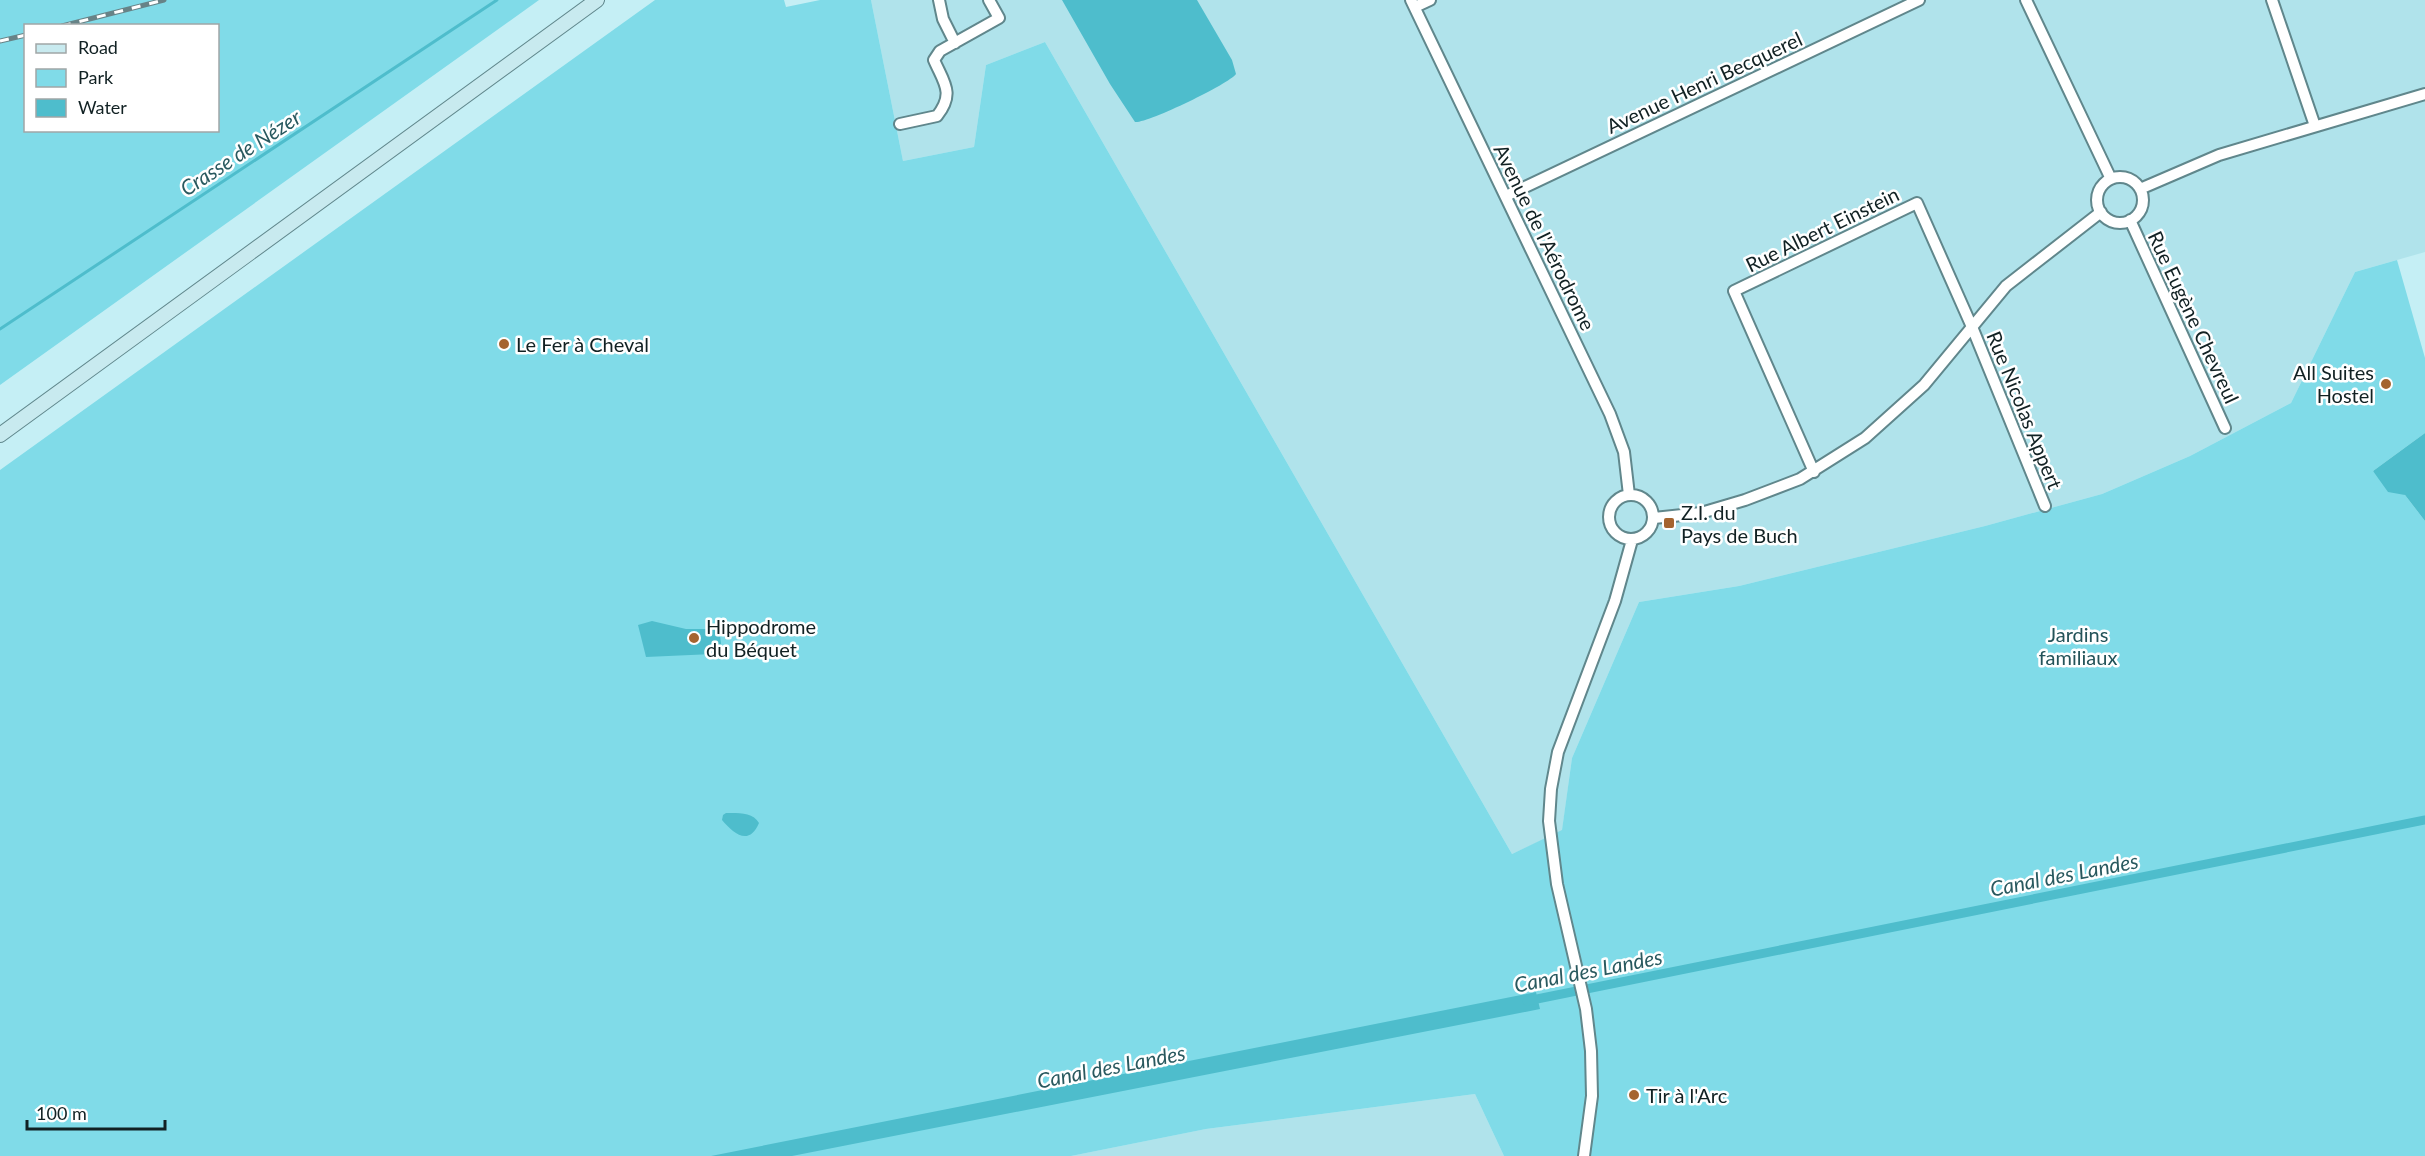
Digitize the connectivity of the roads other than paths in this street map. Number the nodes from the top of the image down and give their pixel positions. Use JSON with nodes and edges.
{"nodes":[{"id":1,"x":597,"y":0,"type":"edge"},
{"id":2,"x":939,"y":0,"type":"edge"},
{"id":3,"x":989,"y":0,"type":"edge"},
{"id":4,"x":1431,"y":0,"type":"edge"},
{"id":5,"x":1919,"y":0,"type":"edge"},
{"id":6,"x":2026,"y":0,"type":"edge"},
{"id":7,"x":2272,"y":0,"type":"edge"},
{"id":8,"x":1413,"y":4,"type":"edge"},
{"id":9,"x":955,"y":43,"type":"junction"},
{"id":10,"x":2425,"y":94,"type":"edge"},
{"id":11,"x":900,"y":124,"type":"dead end"},
{"id":12,"x":2315,"y":126,"type":"junction"},
{"id":13,"x":2111,"y":179,"type":"junction"},
{"id":14,"x":2140,"y":189,"type":"junction"},
{"id":15,"x":1506,"y":196,"type":"junction"},
{"id":16,"x":2101,"y":212,"type":"junction"},
{"id":17,"x":2130,"y":220,"type":"junction"},
{"id":18,"x":1972,"y":327,"type":"junction"},
{"id":19,"x":2225,"y":428,"type":"dead end"},
{"id":20,"x":0,"y":435,"type":"edge"},
{"id":21,"x":1814,"y":472,"type":"junction"},
{"id":22,"x":1629,"y":495,"type":"junction"},
{"id":23,"x":2045,"y":506,"type":"dead end"},
{"id":24,"x":1654,"y":518,"type":"junction"},
{"id":25,"x":1632,"y":540,"type":"junction"},
{"id":26,"x":1584,"y":1156,"type":"edge"}],
"edges":[{"from":1,"to":20,"type":"main road"},
{"from":2,"to":9,"type":"street"},
{"from":3,"to":9,"type":"street"},
{"from":4,"to":8,"type":"street"},
{"from":5,"to":15,"type":"street","name":"Avenue Henri Becquerel"},
{"from":6,"to":13,"type":"street"},
{"from":7,"to":12,"type":"street"},
{"from":8,"to":15,"type":"street","name":"Avenue de l'Aérodrome"},
{"from":9,"to":11,"type":"street"},
{"from":10,"to":12,"type":"street"},
{"from":12,"to":14,"type":"street"},
{"from":13,"to":14,"type":"street"},
{"from":13,"to":16,"type":"street"},
{"from":14,"to":17,"type":"street"},
{"from":15,"to":22,"type":"street","name":"Avenue de l'Aérodrome"},
{"from":16,"to":17,"type":"street"},
{"from":16,"to":18,"type":"street"},
{"from":17,"to":19,"type":"street","name":"Rue Eugène Chevreul"},
{"from":18,"to":21,"type":"street"},
{"from":18,"to":21,"type":"street","name":"Rue Albert Einstein"},
{"from":18,"to":23,"type":"street","name":"Rue Nicolas Appert"},
{"from":21,"to":24,"type":"street"},
{"from":22,"to":24,"type":"street"},
{"from":22,"to":25,"type":"street"},
{"from":24,"to":25,"type":"street"},
{"from":25,"to":26,"type":"street"}]}
